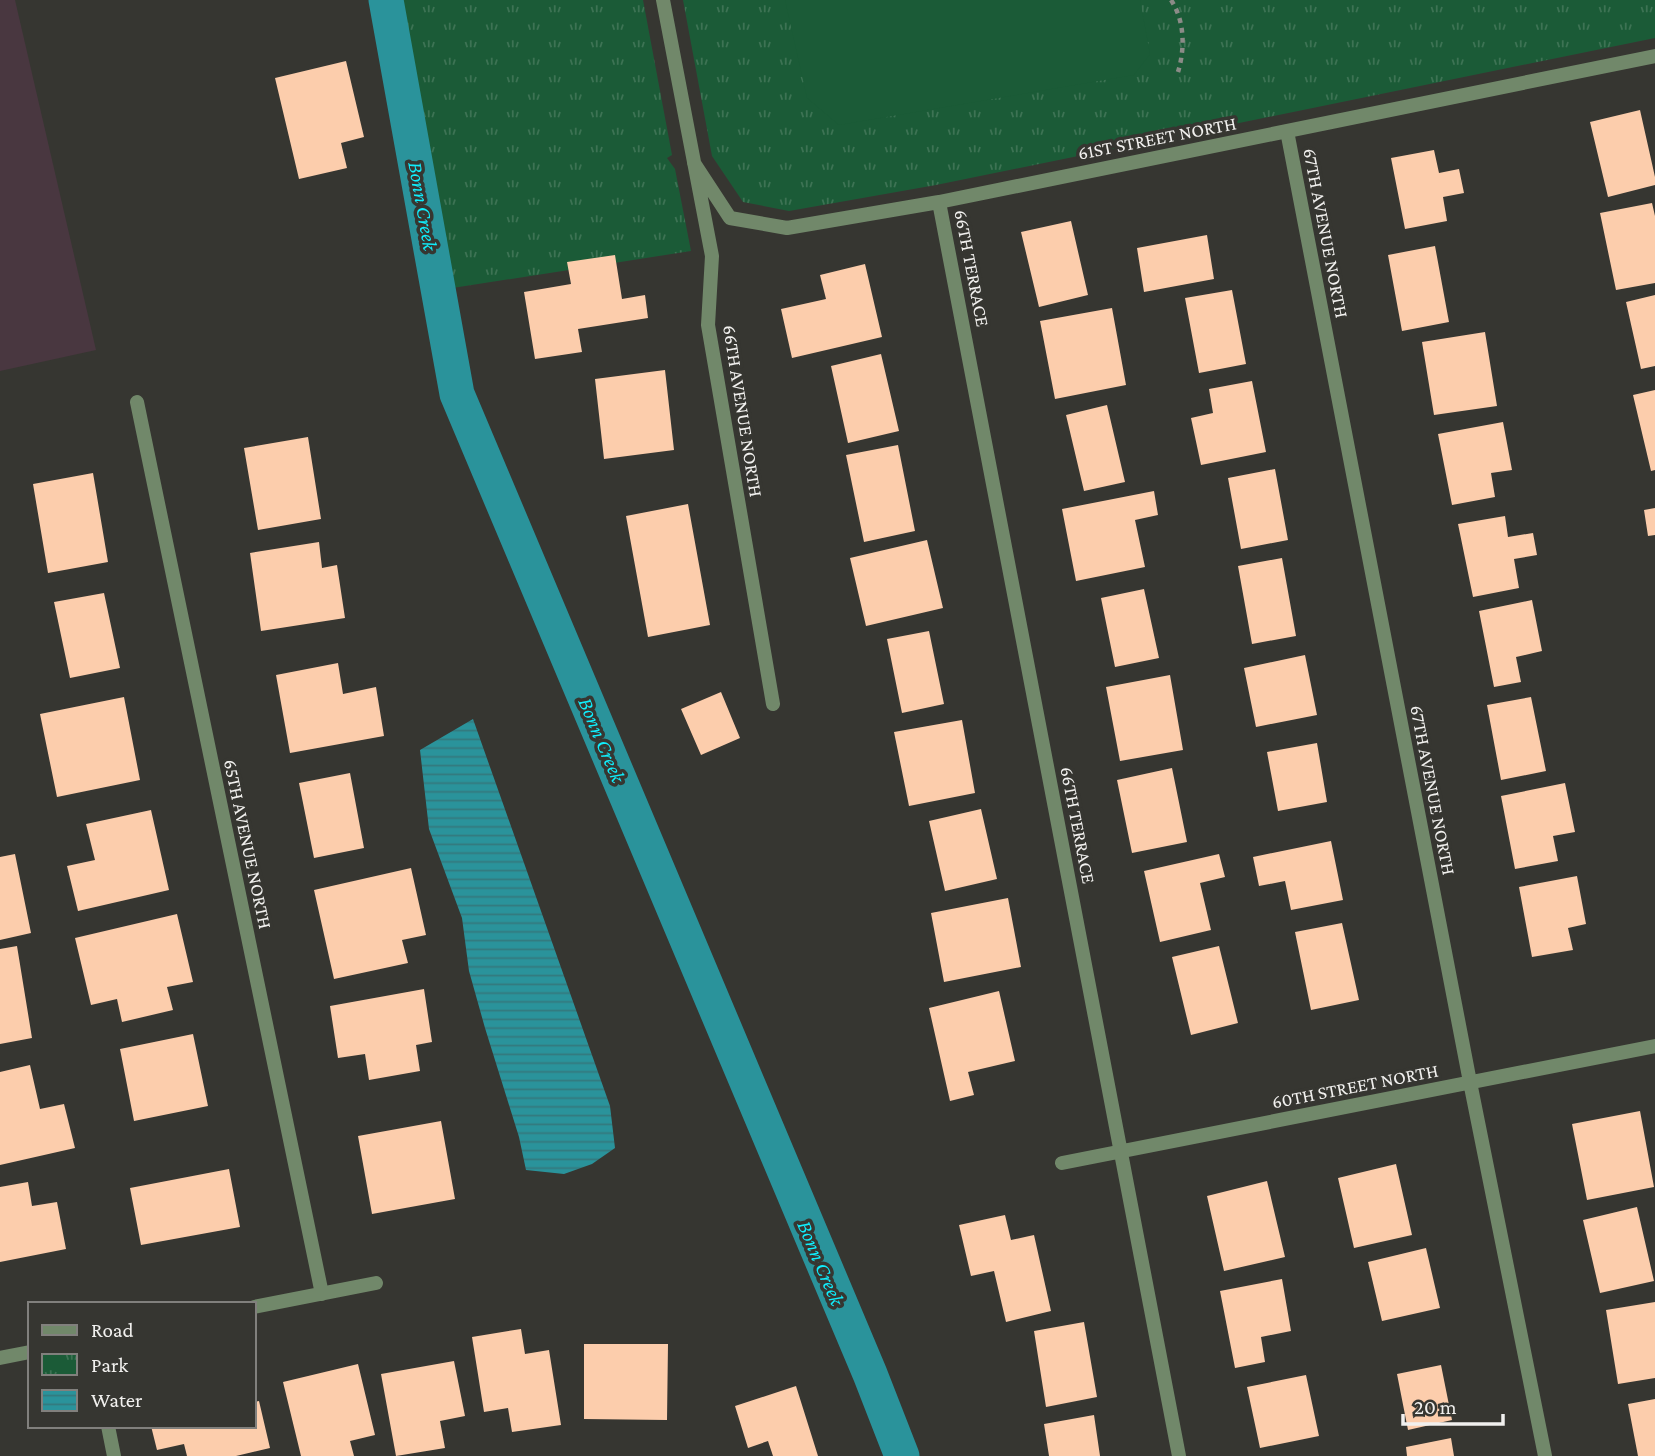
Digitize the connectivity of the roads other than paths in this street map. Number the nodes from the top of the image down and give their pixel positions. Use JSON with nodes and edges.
{"nodes":[{"id":1,"x":663,"y":0,"type":"edge"},
{"id":2,"x":1655,"y":55,"type":"edge"},
{"id":3,"x":1287,"y":131,"type":"junction"},
{"id":4,"x":694,"y":163,"type":"junction"},
{"id":5,"x":939,"y":202,"type":"junction"},
{"id":6,"x":137,"y":402,"type":"dead end"},
{"id":7,"x":773,"y":704,"type":"dead end"},
{"id":8,"x":1655,"y":1046,"type":"edge"},
{"id":9,"x":1470,"y":1082,"type":"junction"},
{"id":10,"x":1121,"y":1151,"type":"junction"},
{"id":11,"x":1062,"y":1163,"type":"dead end"},
{"id":12,"x":376,"y":1283,"type":"dead end"},
{"id":13,"x":322,"y":1294,"type":"junction"},
{"id":14,"x":256,"y":1307,"type":"edge"},
{"id":15,"x":28,"y":1352,"type":"edge"},
{"id":16,"x":0,"y":1358,"type":"edge"},
{"id":17,"x":108,"y":1428,"type":"edge"},
{"id":18,"x":114,"y":1456,"type":"edge"},
{"id":19,"x":1180,"y":1456,"type":"edge"},
{"id":20,"x":1545,"y":1456,"type":"edge"}],
"edges":[{"from":1,"to":4,"type":"street","name":"66TH AVENUE NORTH"},
{"from":2,"to":3,"type":"street","name":"61ST STREET NORTH"},
{"from":3,"to":5,"type":"street","name":"61ST STREET NORTH"},
{"from":3,"to":9,"type":"street","name":"67TH AVENUE NORTH"},
{"from":4,"to":5,"type":"street","name":"61ST STREET NORTH"},
{"from":4,"to":7,"type":"street","name":"66TH AVENUE NORTH"},
{"from":5,"to":10,"type":"street","name":"66TH TERRACE"},
{"from":6,"to":13,"type":"street","name":"65TH AVENUE NORTH"},
{"from":8,"to":9,"type":"street","name":"60TH STREET NORTH"},
{"from":9,"to":10,"type":"street","name":"60TH STREET NORTH"},
{"from":9,"to":20,"type":"street","name":"67TH AVENUE NORTH"},
{"from":10,"to":11,"type":"street","name":"60TH STREET NORTH"},
{"from":10,"to":19,"type":"street","name":"66TH TERRACE"},
{"from":12,"to":13,"type":"street"},
{"from":13,"to":14,"type":"street"},
{"from":15,"to":16,"type":"street"},
{"from":17,"to":18,"type":"street"}]}
